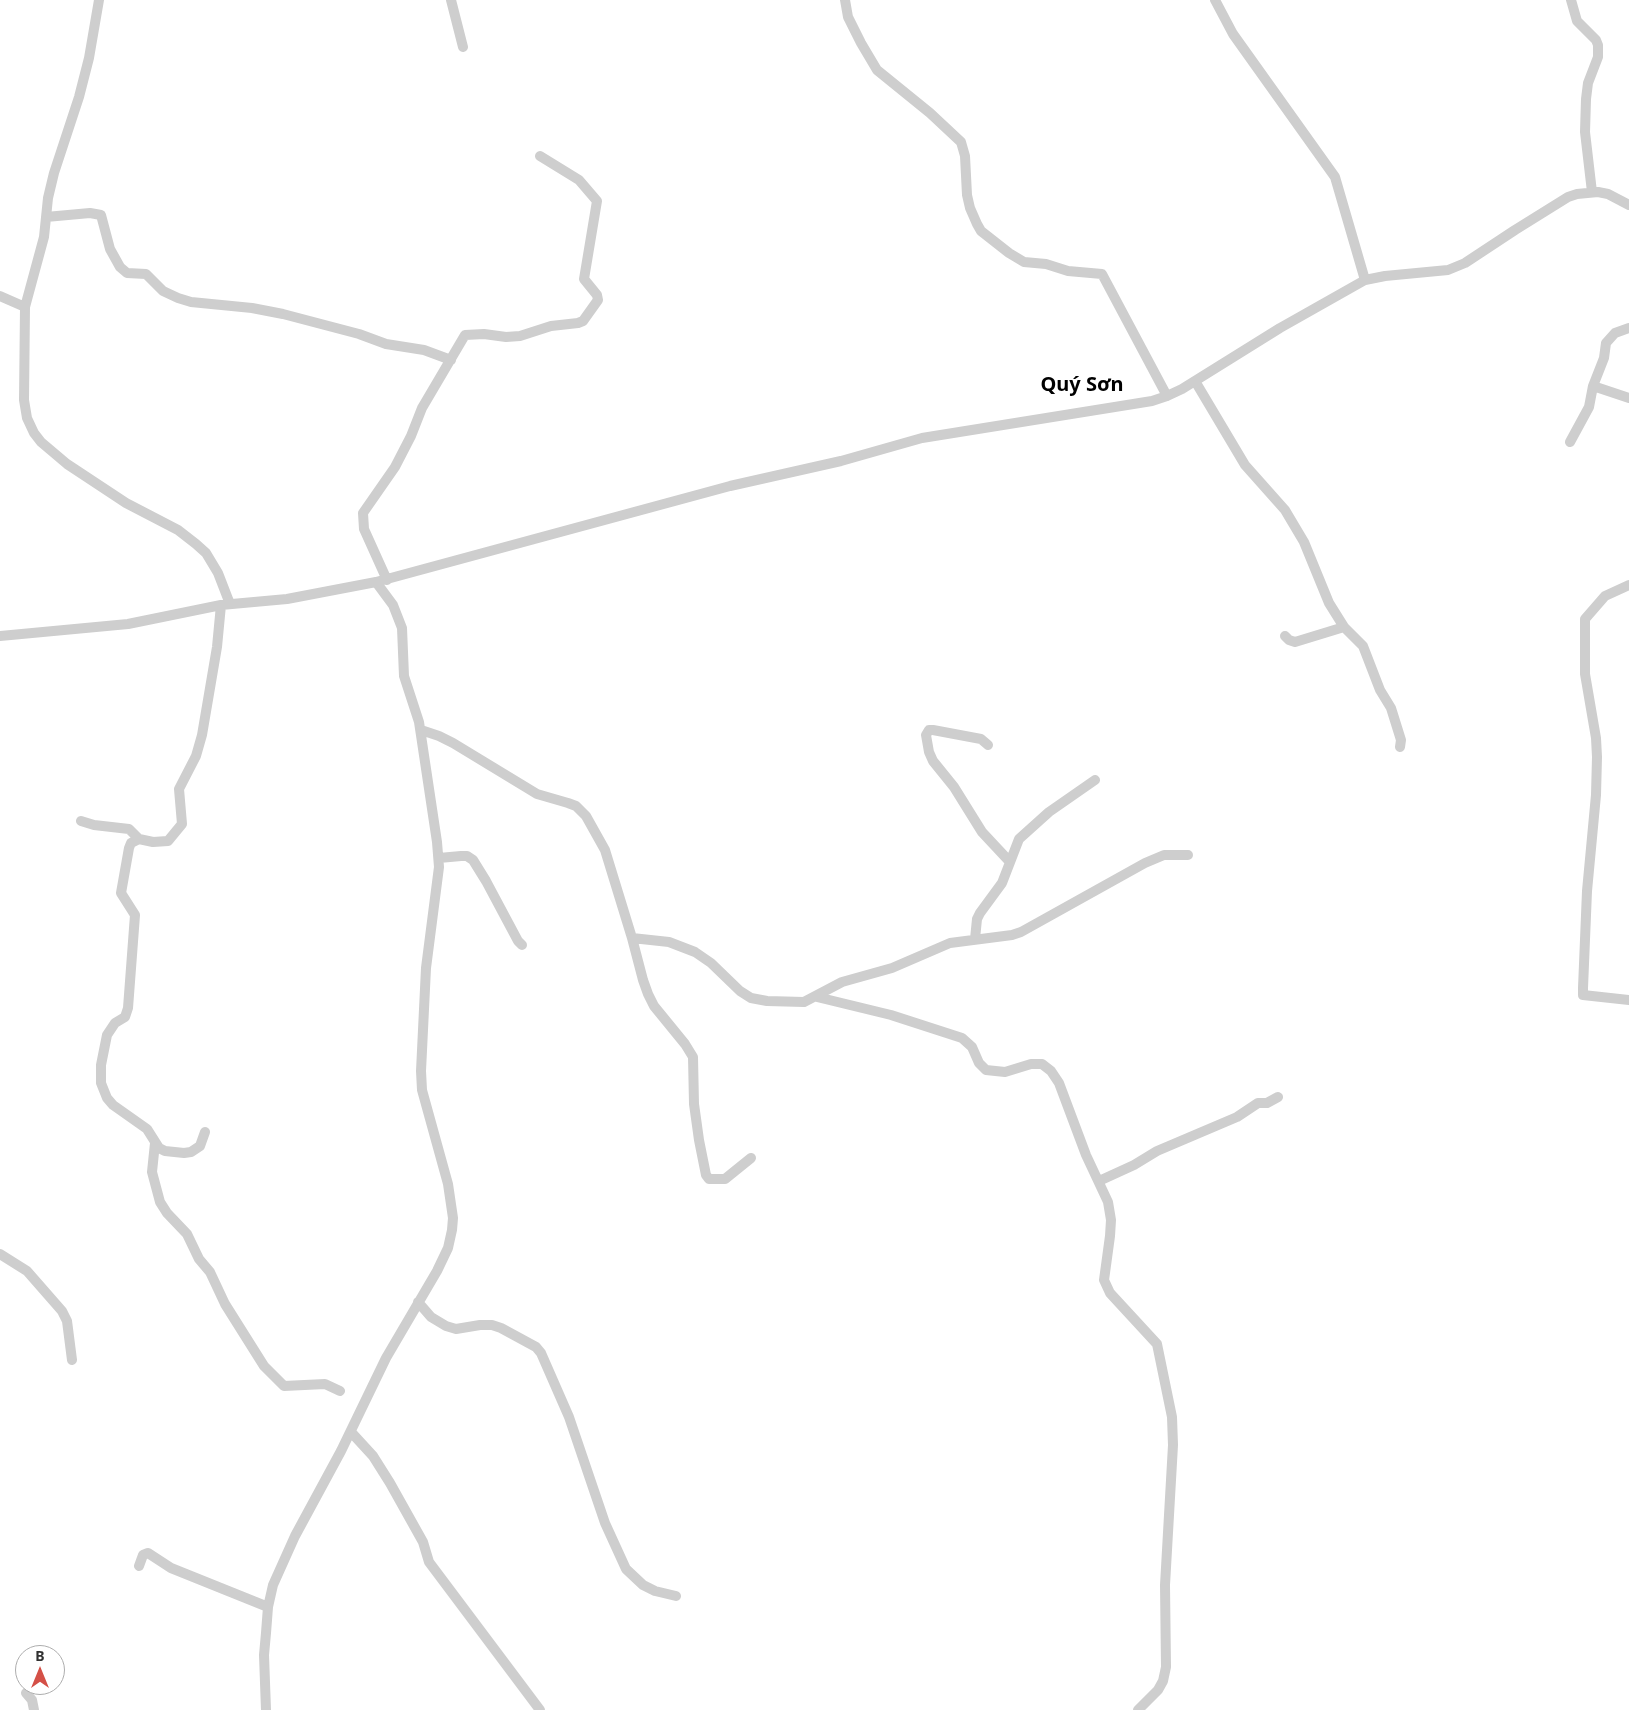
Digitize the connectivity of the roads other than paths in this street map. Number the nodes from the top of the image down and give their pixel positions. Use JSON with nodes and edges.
{"nodes":[{"id":1,"x":99,"y":0,"type":"edge"},
{"id":2,"x":451,"y":0,"type":"edge"},
{"id":3,"x":846,"y":0,"type":"edge"},
{"id":4,"x":1215,"y":0,"type":"edge"},
{"id":5,"x":1571,"y":0,"type":"edge"},
{"id":6,"x":463,"y":47,"type":"dead end"},
{"id":7,"x":540,"y":156,"type":"dead end"},
{"id":8,"x":1592,"y":192,"type":"junction"},
{"id":9,"x":1629,"y":206,"type":"edge"},
{"id":10,"x":46,"y":217,"type":"junction"},
{"id":11,"x":1366,"y":280,"type":"junction"},
{"id":12,"x":0,"y":296,"type":"edge"},
{"id":13,"x":25,"y":307,"type":"junction"},
{"id":14,"x":1629,"y":328,"type":"edge"},
{"id":15,"x":451,"y":360,"type":"junction"},
{"id":16,"x":1195,"y":381,"type":"junction"},
{"id":17,"x":1593,"y":386,"type":"junction"},
{"id":18,"x":1167,"y":396,"type":"junction"},
{"id":19,"x":1629,"y":398,"type":"edge"},
{"id":20,"x":1570,"y":442,"type":"dead end"},
{"id":21,"x":387,"y":580,"type":"junction"},
{"id":22,"x":376,"y":582,"type":"junction"},
{"id":23,"x":1629,"y":585,"type":"edge"},
{"id":24,"x":225,"y":604,"type":"junction"},
{"id":25,"x":1344,"y":627,"type":"junction"},
{"id":26,"x":0,"y":636,"type":"edge"},
{"id":27,"x":1285,"y":636,"type":"dead end"},
{"id":28,"x":421,"y":730,"type":"junction"},
{"id":29,"x":988,"y":745,"type":"dead end"},
{"id":30,"x":1400,"y":747,"type":"dead end"},
{"id":31,"x":1095,"y":780,"type":"dead end"},
{"id":32,"x":81,"y":821,"type":"dead end"},
{"id":33,"x":139,"y":839,"type":"junction"},
{"id":34,"x":1188,"y":855,"type":"dead end"},
{"id":35,"x":439,"y":858,"type":"junction"},
{"id":36,"x":1010,"y":862,"type":"junction"},
{"id":37,"x":632,"y":938,"type":"junction"},
{"id":38,"x":976,"y":939,"type":"junction"},
{"id":39,"x":522,"y":945,"type":"dead end"},
{"id":40,"x":816,"y":997,"type":"junction"},
{"id":41,"x":1629,"y":1000,"type":"edge"},
{"id":42,"x":1278,"y":1098,"type":"dead end"},
{"id":43,"x":205,"y":1132,"type":"dead end"},
{"id":44,"x":155,"y":1143,"type":"junction"},
{"id":45,"x":751,"y":1158,"type":"dead end"},
{"id":46,"x":1098,"y":1181,"type":"junction"},
{"id":47,"x":0,"y":1254,"type":"edge"},
{"id":48,"x":418,"y":1302,"type":"junction"},
{"id":49,"x":72,"y":1360,"type":"dead end"},
{"id":50,"x":340,"y":1391,"type":"dead end"},
{"id":51,"x":351,"y":1432,"type":"junction"},
{"id":52,"x":139,"y":1566,"type":"dead end"},
{"id":53,"x":676,"y":1596,"type":"dead end"},
{"id":54,"x":268,"y":1607,"type":"junction"},
{"id":55,"x":28,"y":1695,"type":"edge"},
{"id":56,"x":34,"y":1710,"type":"edge"},
{"id":57,"x":266,"y":1710,"type":"edge"},
{"id":58,"x":540,"y":1710,"type":"edge"},
{"id":59,"x":1138,"y":1710,"type":"edge"}],
"edges":[{"from":1,"to":10,"type":"street"},
{"from":2,"to":6,"type":"street"},
{"from":3,"to":18,"type":"street"},
{"from":4,"to":11,"type":"street"},
{"from":5,"to":8,"type":"street"},
{"from":7,"to":15,"type":"street"},
{"from":8,"to":9,"type":"street"},
{"from":8,"to":11,"type":"street"},
{"from":10,"to":13,"type":"street"},
{"from":10,"to":15,"type":"street"},
{"from":11,"to":16,"type":"street"},
{"from":12,"to":13,"type":"street"},
{"from":13,"to":24,"type":"street"},
{"from":14,"to":17,"type":"street"},
{"from":15,"to":21,"type":"street"},
{"from":16,"to":18,"type":"street"},
{"from":16,"to":25,"type":"street"},
{"from":17,"to":19,"type":"street"},
{"from":17,"to":20,"type":"street"},
{"from":18,"to":21,"type":"street"},
{"from":21,"to":22,"type":"street"},
{"from":22,"to":24,"type":"street"},
{"from":22,"to":28,"type":"street"},
{"from":23,"to":41,"type":"street"},
{"from":24,"to":26,"type":"street"},
{"from":24,"to":33,"type":"street"},
{"from":25,"to":27,"type":"street"},
{"from":25,"to":30,"type":"street"},
{"from":28,"to":35,"type":"street"},
{"from":28,"to":37,"type":"street"},
{"from":29,"to":36,"type":"street"},
{"from":31,"to":36,"type":"street"},
{"from":32,"to":33,"type":"street"},
{"from":33,"to":44,"type":"street"},
{"from":34,"to":38,"type":"street"},
{"from":35,"to":39,"type":"street"},
{"from":35,"to":48,"type":"street"},
{"from":36,"to":38,"type":"street"},
{"from":37,"to":40,"type":"street"},
{"from":37,"to":45,"type":"street"},
{"from":38,"to":40,"type":"street"},
{"from":40,"to":46,"type":"street"},
{"from":42,"to":46,"type":"street"},
{"from":43,"to":44,"type":"street"},
{"from":44,"to":50,"type":"street"},
{"from":46,"to":59,"type":"street"},
{"from":47,"to":49,"type":"street"},
{"from":48,"to":51,"type":"street"},
{"from":48,"to":53,"type":"street"},
{"from":51,"to":54,"type":"street"},
{"from":51,"to":58,"type":"street"},
{"from":52,"to":54,"type":"street"},
{"from":54,"to":57,"type":"street"},
{"from":55,"to":56,"type":"street"}]}
